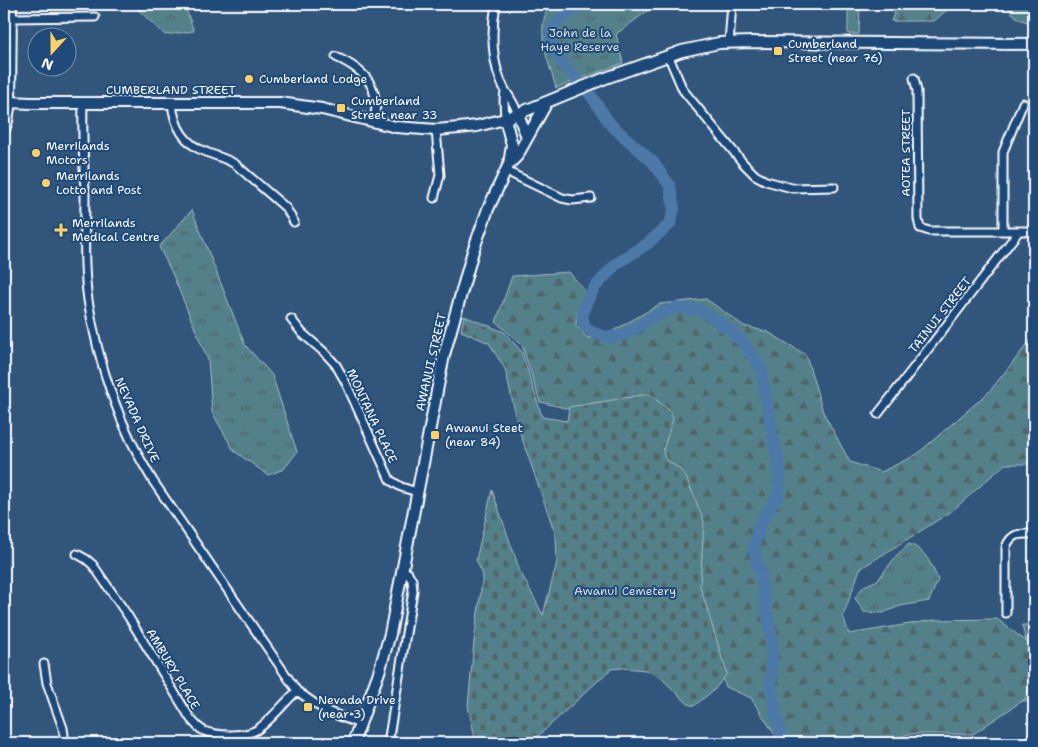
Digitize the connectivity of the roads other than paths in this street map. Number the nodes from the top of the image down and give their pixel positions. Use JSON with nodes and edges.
{"nodes":[{"id":1,"x":11,"y":4,"type":"edge"},
{"id":2,"x":496,"y":4,"type":"edge"},
{"id":3,"x":732,"y":4,"type":"edge"},
{"id":4,"x":95,"y":17,"type":"dead end"},
{"id":5,"x":10,"y":18,"type":"junction"},
{"id":6,"x":7,"y":43,"type":"edge"},
{"id":7,"x":729,"y":43,"type":"junction"},
{"id":8,"x":1034,"y":44,"type":"edge"},
{"id":9,"x":668,"y":55,"type":"junction"},
{"id":10,"x":336,"y":57,"type":"dead end"},
{"id":11,"x":914,"y":78,"type":"dead end"},
{"id":12,"x":505,"y":90,"type":"junction"},
{"id":13,"x":10,"y":102,"type":"junction"},
{"id":14,"x":547,"y":102,"type":"junction"},
{"id":15,"x":83,"y":103,"type":"junction"},
{"id":16,"x":172,"y":103,"type":"junction"},
{"id":17,"x":1023,"y":103,"type":"dead end"},
{"id":18,"x":518,"y":114,"type":"junction"},
{"id":19,"x":505,"y":119,"type":"junction"},
{"id":20,"x":374,"y":122,"type":"junction"},
{"id":21,"x":4,"y":129,"type":"edge"},
{"id":22,"x":436,"y":130,"type":"junction"},
{"id":23,"x":527,"y":137,"type":"junction"},
{"id":24,"x":508,"y":168,"type":"junction"},
{"id":25,"x":834,"y":187,"type":"dead end"},
{"id":26,"x":434,"y":198,"type":"dead end"},
{"id":27,"x":591,"y":198,"type":"dead end"},
{"id":28,"x":294,"y":222,"type":"dead end"},
{"id":29,"x":1003,"y":231,"type":"junction"},
{"id":30,"x":1019,"y":231,"type":"junction"},
{"id":31,"x":1034,"y":231,"type":"edge"},
{"id":32,"x":291,"y":318,"type":"dead end"},
{"id":33,"x":878,"y":414,"type":"dead end"},
{"id":34,"x":417,"y":492,"type":"junction"},
{"id":35,"x":1034,"y":534,"type":"edge"},
{"id":36,"x":78,"y":554,"type":"dead end"},
{"id":37,"x":402,"y":571,"type":"junction"},
{"id":38,"x":1006,"y":613,"type":"dead end"},
{"id":39,"x":44,"y":664,"type":"dead end"},
{"id":40,"x":297,"y":691,"type":"junction"},
{"id":41,"x":360,"y":724,"type":"junction"},
{"id":42,"x":65,"y":743,"type":"edge"},
{"id":43,"x":353,"y":743,"type":"edge"},
{"id":44,"x":388,"y":743,"type":"edge"}],
"edges":[{"from":1,"to":5,"type":"main road"},
{"from":2,"to":12,"type":"street"},
{"from":3,"to":7,"type":"street"},
{"from":4,"to":5,"type":"street"},
{"from":5,"to":6,"type":"main road"},
{"from":6,"to":13,"type":"main road"},
{"from":7,"to":8,"type":"main road","name":"CUMBERLAND STREET"},
{"from":7,"to":9,"type":"main road","name":"CUMBERLAND STREET"},
{"from":9,"to":14,"type":"main road","name":"CUMBERLAND STREET"},
{"from":9,"to":25,"type":"street"},
{"from":10,"to":20,"type":"street"},
{"from":11,"to":29,"type":"street","name":"AOTEA STREET"},
{"from":12,"to":18,"type":"street"},
{"from":12,"to":19,"type":"street"},
{"from":13,"to":15,"type":"main road","name":"CUMBERLAND STREET"},
{"from":13,"to":21,"type":"main road"},
{"from":14,"to":18,"type":"main road","name":"CUMBERLAND STREET"},
{"from":14,"to":23,"type":"main road","name":"AWANUI STREET"},
{"from":15,"to":16,"type":"main road","name":"CUMBERLAND STREET"},
{"from":15,"to":40,"type":"street","name":"NEVADA DRIVE"},
{"from":16,"to":20,"type":"main road","name":"CUMBERLAND STREET"},
{"from":16,"to":28,"type":"street"},
{"from":17,"to":29,"type":"street"},
{"from":18,"to":19,"type":"main road","name":"CUMBERLAND STREET"},
{"from":18,"to":23,"type":"main road"},
{"from":19,"to":22,"type":"main road","name":"CUMBERLAND STREET"},
{"from":19,"to":24,"type":"main road","name":"AWANUI STREET"},
{"from":20,"to":22,"type":"main road","name":"CUMBERLAND STREET"},
{"from":22,"to":26,"type":"street"},
{"from":23,"to":24,"type":"main road","name":"AWANUI STREET"},
{"from":24,"to":27,"type":"street"},
{"from":24,"to":34,"type":"main road","name":"AWANUI STREET"},
{"from":29,"to":30,"type":"street"},
{"from":30,"to":31,"type":"street"},
{"from":30,"to":33,"type":"street","name":"TAINUI STREET"},
{"from":32,"to":34,"type":"street","name":"MONTANA PLACE"},
{"from":34,"to":37,"type":"main road","name":"AWANUI STREET"},
{"from":35,"to":38,"type":"street"},
{"from":36,"to":40,"type":"street","name":"AMBURY PLACE"},
{"from":37,"to":41,"type":"main road","name":"AWANUI STREET"},
{"from":37,"to":44,"type":"street"},
{"from":39,"to":42,"type":"street"},
{"from":40,"to":41,"type":"street","name":"NEVADA DRIVE"},
{"from":41,"to":43,"type":"main road","name":"AWANUI STREET"}]}
